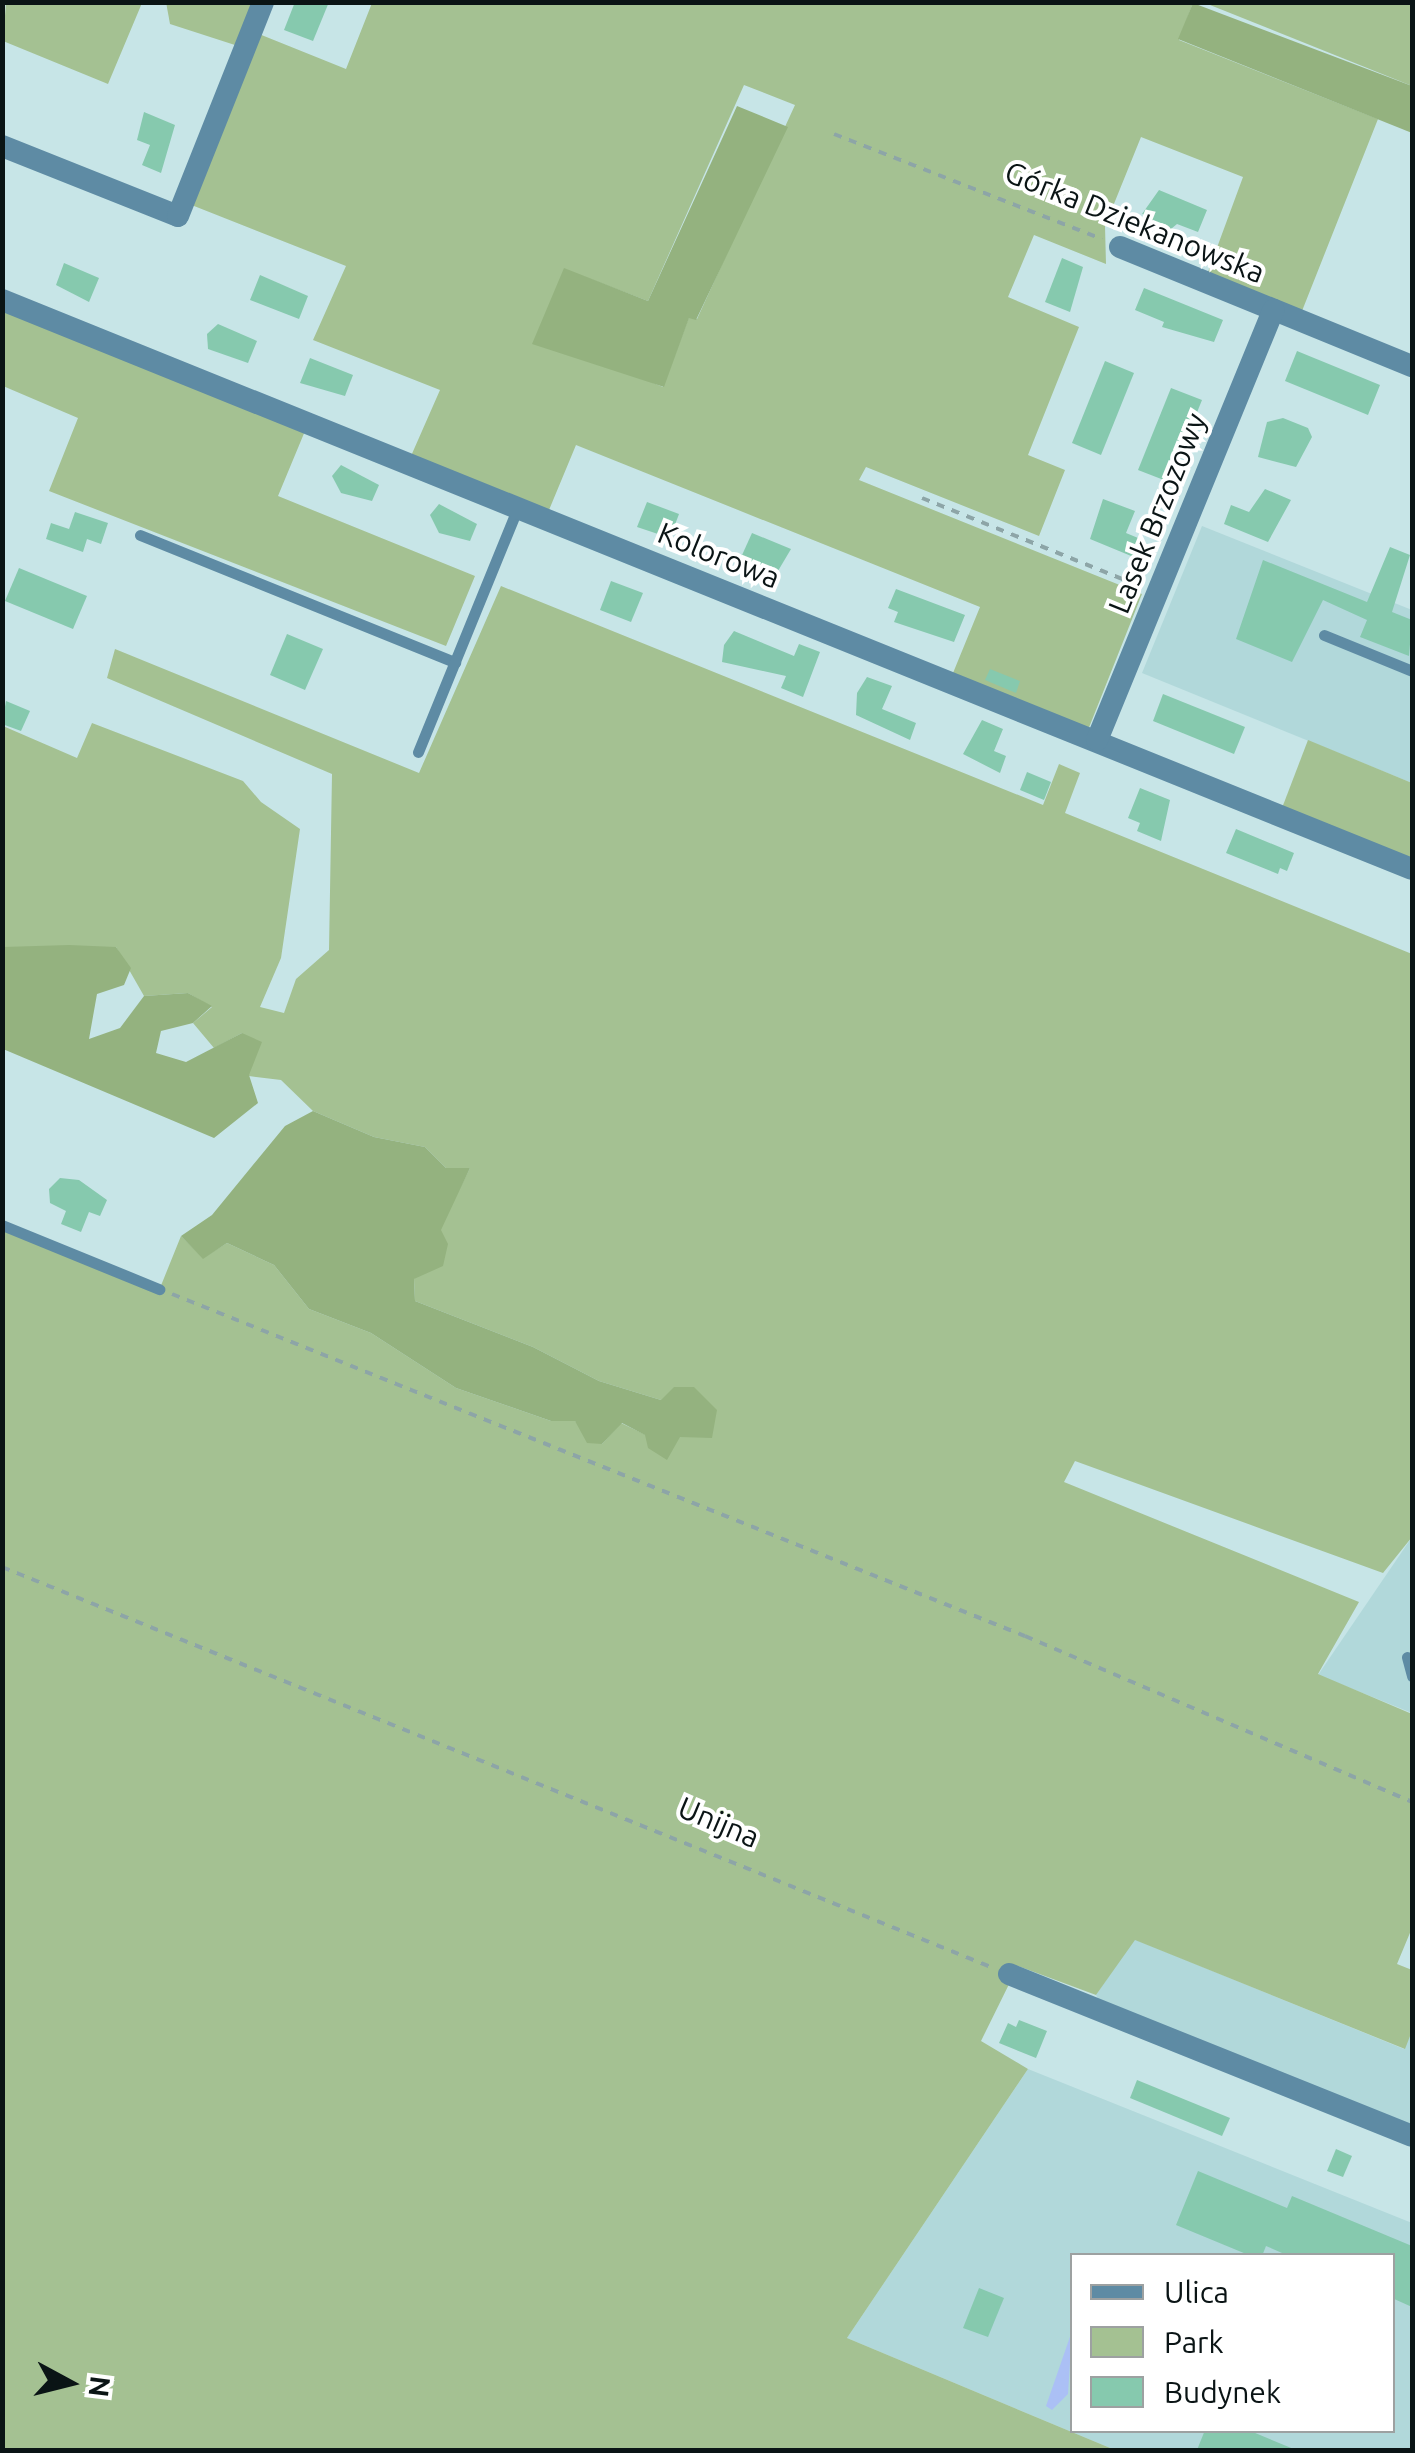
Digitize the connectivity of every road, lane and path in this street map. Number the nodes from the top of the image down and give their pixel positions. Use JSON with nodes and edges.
{"nodes":[{"id":1,"x":263,"y":2,"type":"edge"},
{"id":2,"x":834,"y":134,"type":"dead end"},
{"id":3,"x":2,"y":146,"type":"edge"},
{"id":4,"x":1120,"y":247,"type":"joint"},
{"id":5,"x":2,"y":300,"type":"edge"},
{"id":6,"x":1273,"y":310,"type":"junction"},
{"id":7,"x":1412,"y":366,"type":"edge"},
{"id":8,"x":922,"y":498,"type":"dead end"},
{"id":9,"x":518,"y":507,"type":"junction"},
{"id":10,"x":140,"y":535,"type":"dead end"},
{"id":11,"x":1157,"y":594,"type":"junction"},
{"id":12,"x":1324,"y":635,"type":"dead end"},
{"id":13,"x":454,"y":662,"type":"junction"},
{"id":14,"x":1412,"y":671,"type":"edge"},
{"id":15,"x":1098,"y":740,"type":"junction"},
{"id":16,"x":418,"y":752,"type":"dead end"},
{"id":17,"x":1412,"y":869,"type":"edge"},
{"id":18,"x":2,"y":1225,"type":"edge"},
{"id":19,"x":159,"y":1288,"type":"joint"},
{"id":20,"x":2,"y":1566,"type":"edge"},
{"id":21,"x":1407,"y":1656,"type":"dead end"},
{"id":22,"x":1412,"y":1676,"type":"edge"},
{"id":23,"x":1412,"y":1802,"type":"edge"},
{"id":24,"x":1010,"y":1974,"type":"joint"},
{"id":25,"x":1412,"y":2136,"type":"edge"}],
"edges":[{"from":1,"to":3,"type":"street"},
{"from":2,"to":4,"type":"path","name":"Górka Dziekanowska"},
{"from":4,"to":6,"type":"street","name":"Górka Dziekanowska"},
{"from":5,"to":9,"type":"street","name":"Kolorowa"},
{"from":6,"to":7,"type":"street","name":"Górka Dziekanowska"},
{"from":6,"to":11,"type":"street","name":"Lasek Brzozowy"},
{"from":8,"to":11,"type":"path"},
{"from":9,"to":13,"type":"lane"},
{"from":9,"to":15,"type":"street","name":"Kolorowa"},
{"from":10,"to":13,"type":"lane"},
{"from":11,"to":15,"type":"street","name":"Lasek Brzozowy"},
{"from":12,"to":14,"type":"lane"},
{"from":13,"to":16,"type":"lane"},
{"from":15,"to":17,"type":"street","name":"Kolorowa"},
{"from":18,"to":19,"type":"lane"},
{"from":19,"to":23,"type":"path"},
{"from":20,"to":24,"type":"path","name":"Unijna"},
{"from":21,"to":22,"type":"lane"},
{"from":24,"to":25,"type":"street"}]}
